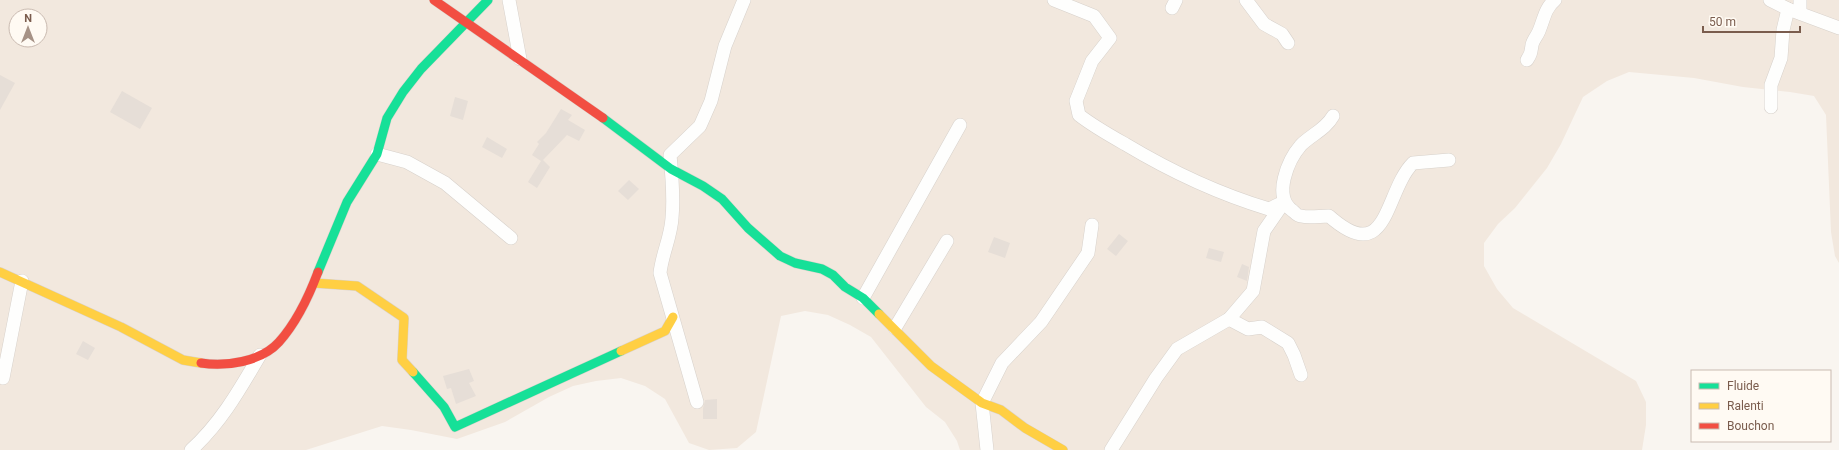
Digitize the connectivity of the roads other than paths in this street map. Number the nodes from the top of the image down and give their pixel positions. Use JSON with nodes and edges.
{"nodes":[{"id":1,"x":434,"y":0,"type":"edge"},
{"id":2,"x":488,"y":0,"type":"edge"},
{"id":3,"x":509,"y":0,"type":"edge"},
{"id":4,"x":744,"y":0,"type":"edge"},
{"id":5,"x":1054,"y":0,"type":"edge"},
{"id":6,"x":1246,"y":0,"type":"edge"},
{"id":7,"x":1555,"y":0,"type":"edge"},
{"id":8,"x":1770,"y":0,"type":"edge"},
{"id":9,"x":1796,"y":7,"type":"edge"},
{"id":10,"x":466,"y":22,"type":"junction"},
{"id":11,"x":1839,"y":28,"type":"edge"},
{"id":12,"x":1288,"y":43,"type":"dead end"},
{"id":13,"x":520,"y":59,"type":"junction"},
{"id":14,"x":1527,"y":60,"type":"dead end"},
{"id":15,"x":1771,"y":107,"type":"dead end"},
{"id":16,"x":1333,"y":116,"type":"dead end"},
{"id":17,"x":960,"y":125,"type":"dead end"},
{"id":18,"x":377,"y":154,"type":"junction"},
{"id":19,"x":1449,"y":160,"type":"dead end"},
{"id":20,"x":671,"y":169,"type":"junction"},
{"id":21,"x":1284,"y":202,"type":"junction"},
{"id":22,"x":1092,"y":225,"type":"dead end"},
{"id":23,"x":511,"y":238,"type":"dead end"},
{"id":24,"x":947,"y":241,"type":"dead end"},
{"id":25,"x":0,"y":272,"type":"edge"},
{"id":26,"x":22,"y":281,"type":"junction"},
{"id":27,"x":314,"y":283,"type":"junction"},
{"id":28,"x":863,"y":298,"type":"junction"},
{"id":29,"x":673,"y":317,"type":"junction"},
{"id":30,"x":1229,"y":319,"type":"junction"},
{"id":31,"x":895,"y":328,"type":"junction"},
{"id":32,"x":260,"y":354,"type":"junction"},
{"id":33,"x":1301,"y":375,"type":"dead end"},
{"id":34,"x":2,"y":378,"type":"dead end"},
{"id":35,"x":697,"y":402,"type":"dead end"},
{"id":36,"x":982,"y":403,"type":"junction"},
{"id":37,"x":191,"y":450,"type":"edge"},
{"id":38,"x":987,"y":450,"type":"edge"},
{"id":39,"x":1063,"y":450,"type":"edge"},
{"id":40,"x":1111,"y":450,"type":"edge"}],
"edges":[{"from":1,"to":10,"type":"street"},
{"from":2,"to":10,"type":"street"},
{"from":3,"to":13,"type":"street"},
{"from":4,"to":20,"type":"street"},
{"from":5,"to":21,"type":"street"},
{"from":6,"to":12,"type":"street"},
{"from":7,"to":14,"type":"street"},
{"from":8,"to":9,"type":"street"},
{"from":9,"to":11,"type":"street"},
{"from":9,"to":15,"type":"street"},
{"from":10,"to":13,"type":"street"},
{"from":10,"to":18,"type":"street"},
{"from":13,"to":20,"type":"street"},
{"from":16,"to":21,"type":"street"},
{"from":17,"to":28,"type":"street"},
{"from":18,"to":23,"type":"street"},
{"from":18,"to":27,"type":"street"},
{"from":19,"to":21,"type":"street"},
{"from":20,"to":28,"type":"street"},
{"from":20,"to":29,"type":"street"},
{"from":21,"to":30,"type":"street"},
{"from":22,"to":36,"type":"street"},
{"from":24,"to":31,"type":"street"},
{"from":25,"to":26,"type":"street"},
{"from":26,"to":32,"type":"street"},
{"from":26,"to":34,"type":"street"},
{"from":27,"to":29,"type":"street"},
{"from":27,"to":32,"type":"street"},
{"from":28,"to":31,"type":"street"},
{"from":29,"to":35,"type":"street"},
{"from":30,"to":33,"type":"street"},
{"from":30,"to":40,"type":"street"},
{"from":31,"to":36,"type":"street"},
{"from":32,"to":37,"type":"street"},
{"from":36,"to":38,"type":"street"},
{"from":36,"to":39,"type":"street"}]}
